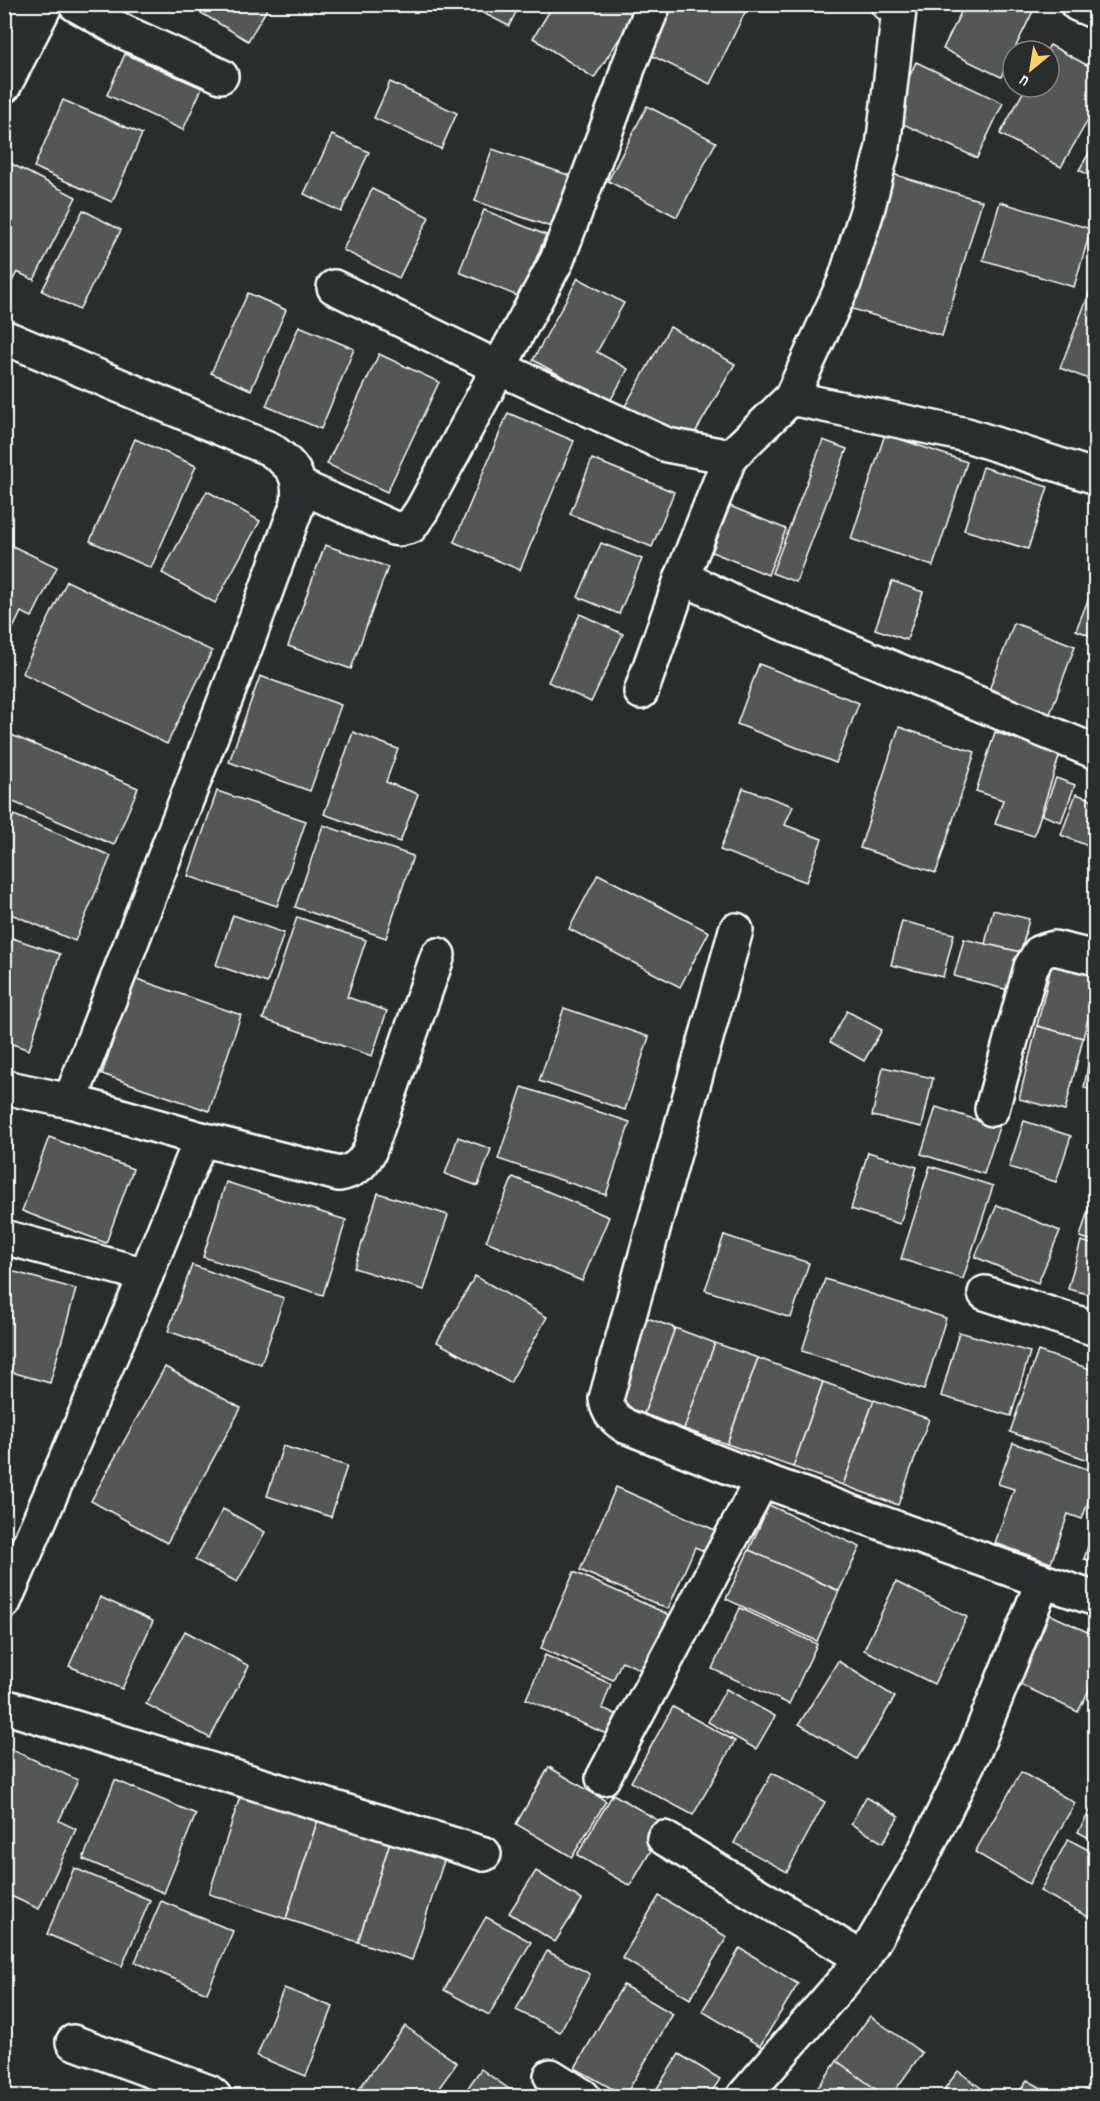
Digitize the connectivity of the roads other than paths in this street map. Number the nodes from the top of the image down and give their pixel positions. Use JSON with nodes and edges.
{"nodes":[{"id":1,"x":75,"y":4,"type":"edge"},
{"id":2,"x":654,"y":4,"type":"edge"},
{"id":3,"x":1077,"y":4,"type":"edge"},
{"id":4,"x":899,"y":6,"type":"edge"},
{"id":5,"x":4,"y":11,"type":"edge"},
{"id":6,"x":1095,"y":12,"type":"edge"},
{"id":7,"x":39,"y":18,"type":"edge"},
{"id":8,"x":221,"y":76,"type":"dead end"},
{"id":9,"x":4,"y":86,"type":"edge"},
{"id":10,"x":334,"y":287,"type":"dead end"},
{"id":11,"x":4,"y":337,"type":"edge"},
{"id":12,"x":499,"y":368,"type":"junction"},
{"id":13,"x":791,"y":398,"type":"junction"},
{"id":14,"x":730,"y":456,"type":"junction"},
{"id":15,"x":1095,"y":477,"type":"edge"},
{"id":16,"x":300,"y":486,"type":"junction"},
{"id":17,"x":682,"y":577,"type":"junction"},
{"id":18,"x":641,"y":692,"type":"dead end"},
{"id":19,"x":1095,"y":752,"type":"edge"},
{"id":20,"x":736,"y":930,"type":"dead end"},
{"id":21,"x":438,"y":955,"type":"dead end"},
{"id":22,"x":1095,"y":958,"type":"edge"},
{"id":23,"x":4,"y":1087,"type":"edge"},
{"id":24,"x":70,"y":1101,"type":"junction"},
{"id":25,"x":992,"y":1109,"type":"dead end"},
{"id":26,"x":201,"y":1139,"type":"junction"},
{"id":27,"x":4,"y":1237,"type":"edge"},
{"id":28,"x":146,"y":1275,"type":"junction"},
{"id":29,"x":985,"y":1293,"type":"dead end"},
{"id":30,"x":1095,"y":1329,"type":"edge"},
{"id":31,"x":762,"y":1480,"type":"junction"},
{"id":32,"x":1043,"y":1581,"type":"junction"},
{"id":33,"x":1095,"y":1599,"type":"edge"},
{"id":34,"x":4,"y":1602,"type":"edge"},
{"id":35,"x":4,"y":1706,"type":"edge"},
{"id":36,"x":603,"y":1778,"type":"dead end"},
{"id":37,"x":664,"y":1838,"type":"dead end"},
{"id":38,"x":484,"y":1854,"type":"dead end"},
{"id":39,"x":863,"y":1959,"type":"junction"},
{"id":40,"x":74,"y":2042,"type":"dead end"},
{"id":41,"x":551,"y":2076,"type":"dead end"},
{"id":42,"x":214,"y":2097,"type":"edge"},
{"id":43,"x":583,"y":2097,"type":"edge"},
{"id":44,"x":744,"y":2097,"type":"edge"}],
"edges":[{"from":1,"to":8,"type":"street"},
{"from":2,"to":12,"type":"street"},
{"from":3,"to":6,"type":"street"},
{"from":4,"to":13,"type":"street"},
{"from":5,"to":7,"type":"street"},
{"from":7,"to":9,"type":"street"},
{"from":10,"to":12,"type":"street"},
{"from":11,"to":16,"type":"street"},
{"from":12,"to":14,"type":"street"},
{"from":12,"to":16,"type":"street"},
{"from":13,"to":14,"type":"street"},
{"from":13,"to":15,"type":"street"},
{"from":14,"to":17,"type":"street"},
{"from":16,"to":24,"type":"street"},
{"from":17,"to":18,"type":"street"},
{"from":17,"to":19,"type":"street"},
{"from":20,"to":31,"type":"street"},
{"from":21,"to":26,"type":"street"},
{"from":22,"to":25,"type":"street"},
{"from":23,"to":24,"type":"street"},
{"from":24,"to":26,"type":"street"},
{"from":26,"to":28,"type":"street"},
{"from":27,"to":28,"type":"street"},
{"from":28,"to":34,"type":"street"},
{"from":29,"to":30,"type":"street"},
{"from":31,"to":32,"type":"street"},
{"from":31,"to":36,"type":"street"},
{"from":32,"to":33,"type":"street"},
{"from":32,"to":39,"type":"street"},
{"from":35,"to":38,"type":"street"},
{"from":37,"to":39,"type":"street"},
{"from":39,"to":44,"type":"street"},
{"from":40,"to":42,"type":"street"},
{"from":41,"to":43,"type":"street"}]}
